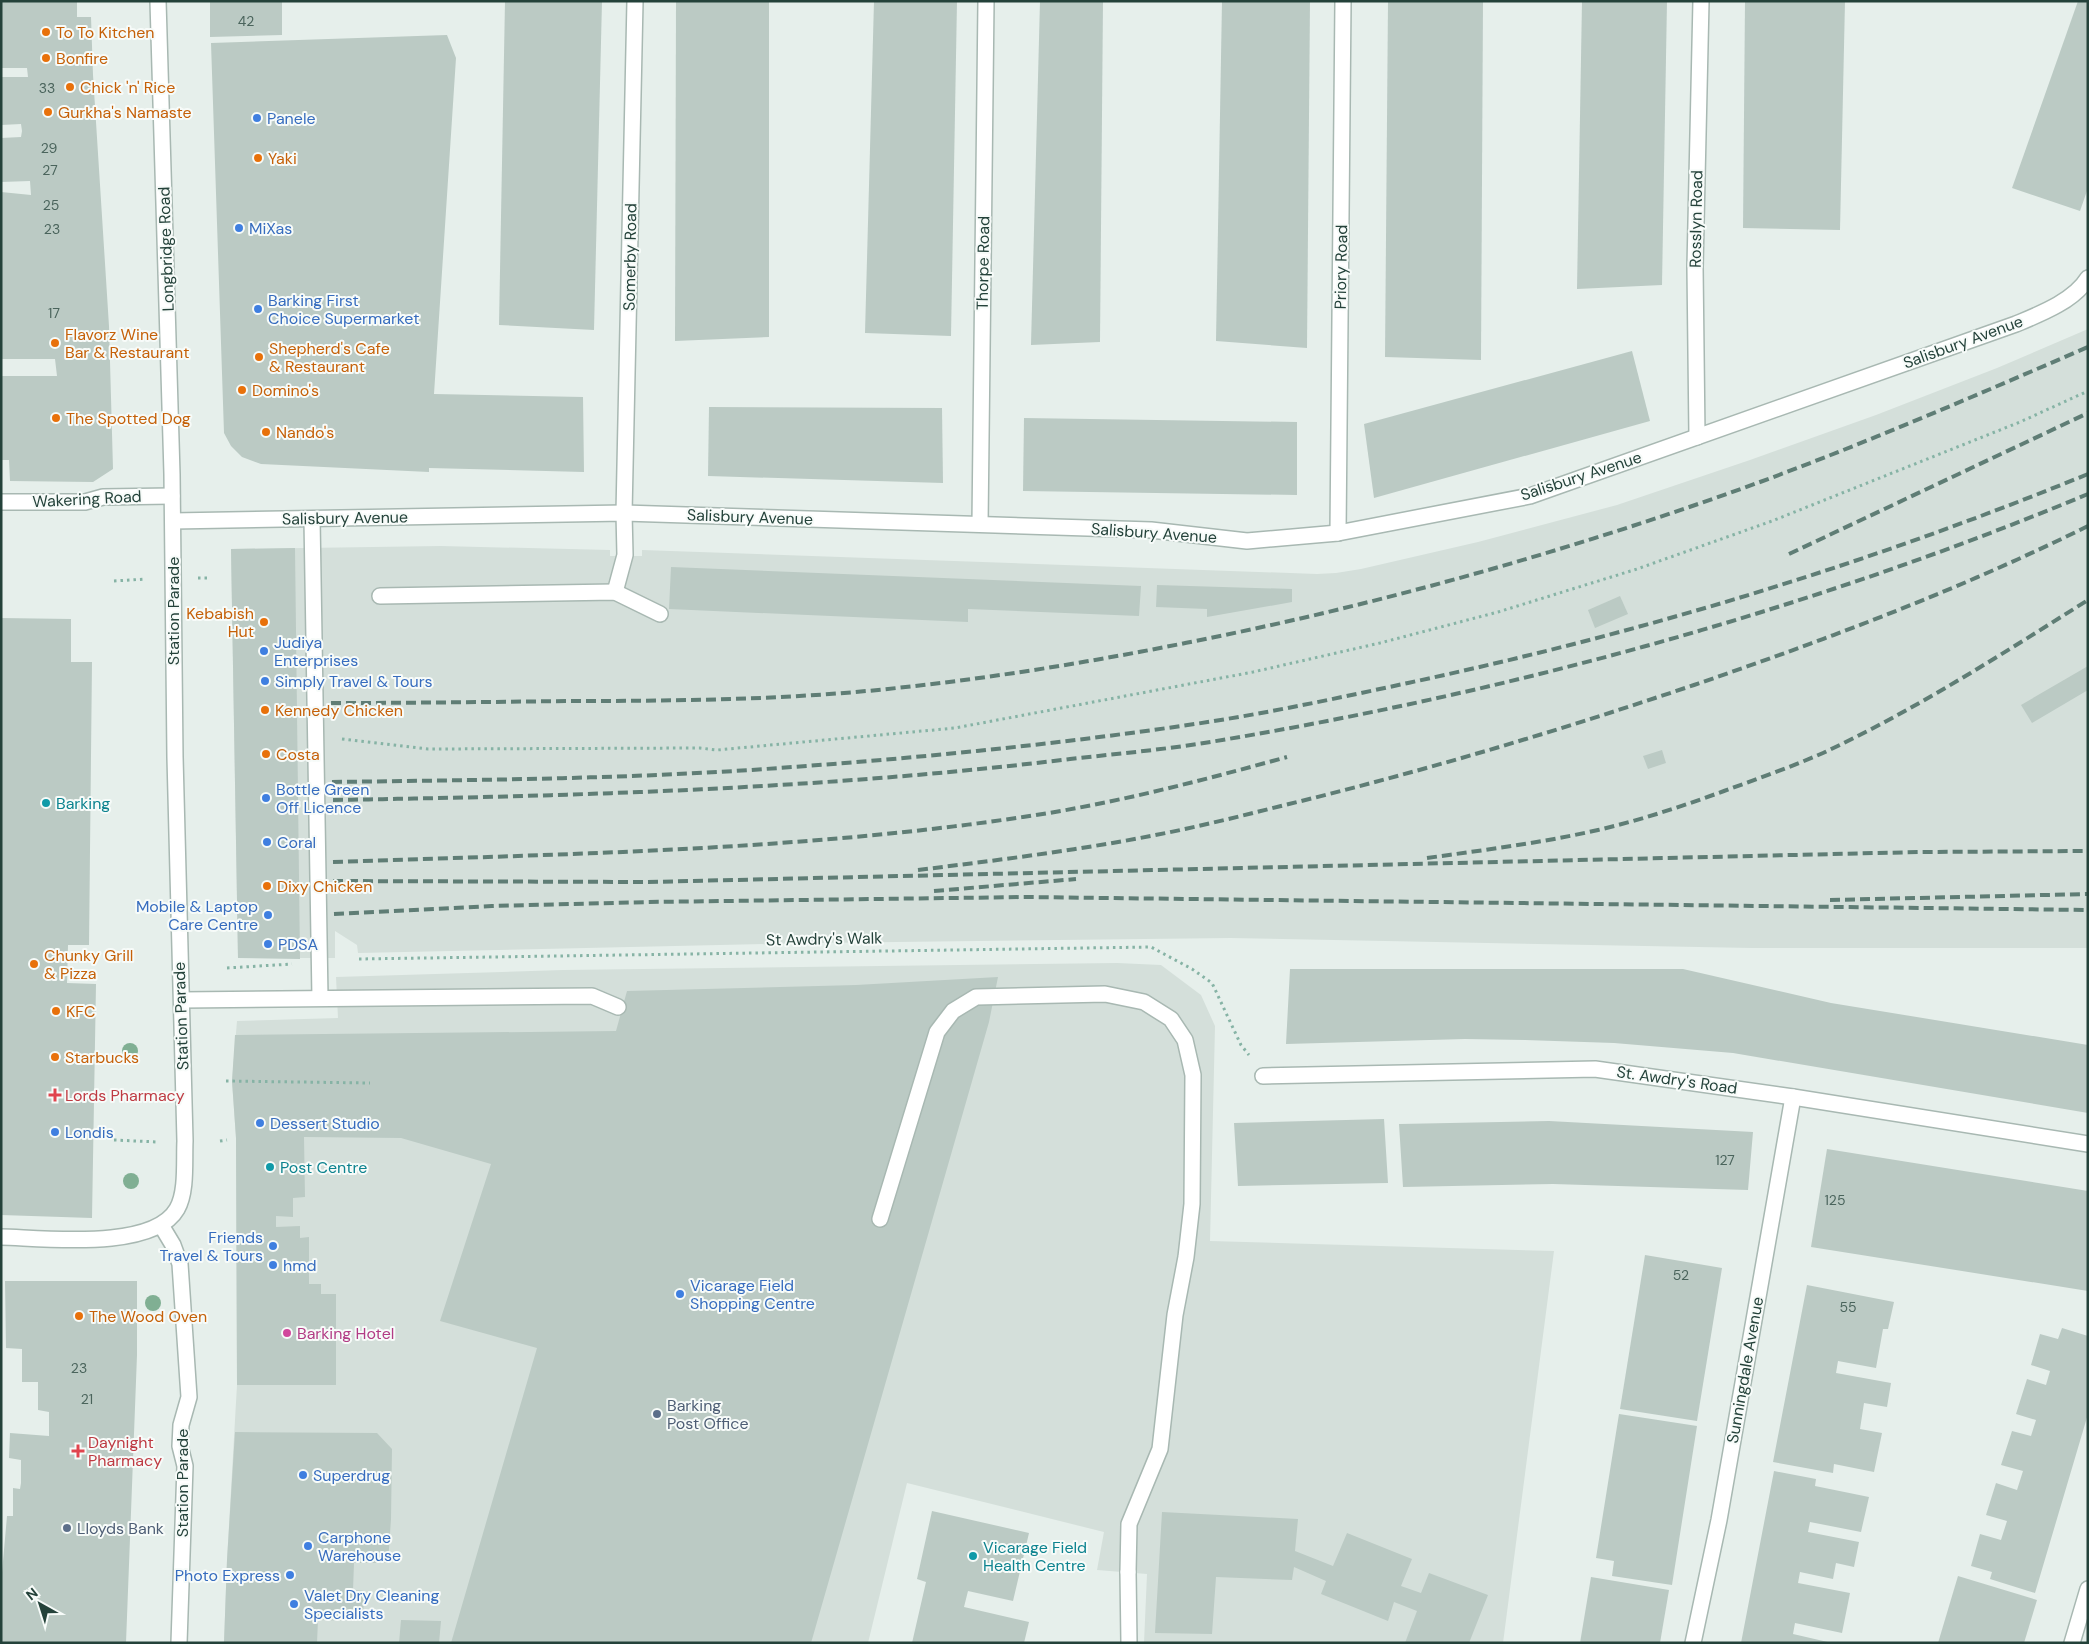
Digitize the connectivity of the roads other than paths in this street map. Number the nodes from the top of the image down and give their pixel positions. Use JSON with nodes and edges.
{"nodes":[{"id":1,"x":158,"y":1,"type":"edge"},
{"id":2,"x":636,"y":1,"type":"edge"},
{"id":3,"x":986,"y":1,"type":"edge"},
{"id":4,"x":1343,"y":1,"type":"edge"},
{"id":5,"x":1701,"y":1,"type":"edge"},
{"id":6,"x":2088,"y":278,"type":"edge"},
{"id":7,"x":1697,"y":437,"type":"junction"},
{"id":8,"x":172,"y":496,"type":"junction"},
{"id":9,"x":1,"y":502,"type":"edge"},
{"id":10,"x":624,"y":513,"type":"junction"},
{"id":11,"x":312,"y":519,"type":"junction"},
{"id":12,"x":173,"y":521,"type":"junction"},
{"id":13,"x":980,"y":524,"type":"junction"},
{"id":14,"x":1338,"y":533,"type":"junction"},
{"id":15,"x":615,"y":592,"type":"junction"},
{"id":16,"x":380,"y":596,"type":"dead end"},
{"id":17,"x":660,"y":614,"type":"dead end"},
{"id":18,"x":320,"y":998,"type":"junction"},
{"id":19,"x":182,"y":1000,"type":"junction"},
{"id":20,"x":618,"y":1007,"type":"dead end"},
{"id":21,"x":1263,"y":1076,"type":"dead end"},
{"id":22,"x":1793,"y":1096,"type":"junction"},
{"id":23,"x":2088,"y":1144,"type":"edge"},
{"id":24,"x":880,"y":1219,"type":"dead end"},
{"id":25,"x":161,"y":1225,"type":"junction"},
{"id":26,"x":1,"y":1237,"type":"edge"},
{"id":27,"x":2088,"y":1589,"type":"edge"},
{"id":28,"x":178,"y":1643,"type":"edge"},
{"id":29,"x":1129,"y":1643,"type":"edge"},
{"id":30,"x":1693,"y":1643,"type":"edge"},
{"id":31,"x":2072,"y":1643,"type":"edge"}],
"edges":[{"from":1,"to":8,"type":"street","name":"Longbridge Road"},
{"from":2,"to":10,"type":"street","name":"Somerby Road"},
{"from":3,"to":13,"type":"street","name":"Thorpe Road"},
{"from":4,"to":14,"type":"street","name":"Priory Road"},
{"from":5,"to":7,"type":"street","name":"Rosslyn Road"},
{"from":6,"to":7,"type":"street","name":"Salisbury Avenue"},
{"from":7,"to":14,"type":"street","name":"Salisbury Avenue"},
{"from":8,"to":9,"type":"street","name":"Wakering Road"},
{"from":8,"to":12,"type":"street","name":"Station Parade"},
{"from":10,"to":11,"type":"street","name":"Salisbury Avenue"},
{"from":10,"to":13,"type":"street","name":"Salisbury Avenue"},
{"from":10,"to":15,"type":"street","name":"Somerby Road"},
{"from":11,"to":12,"type":"street","name":"Salisbury Avenue"},
{"from":11,"to":18,"type":"street"},
{"from":12,"to":19,"type":"street","name":"Station Parade"},
{"from":13,"to":14,"type":"street","name":"Salisbury Avenue"},
{"from":15,"to":16,"type":"street"},
{"from":15,"to":17,"type":"street"},
{"from":18,"to":19,"type":"street"},
{"from":18,"to":20,"type":"street"},
{"from":19,"to":25,"type":"street","name":"Station Parade"},
{"from":21,"to":22,"type":"street","name":"St. Awdry's Road"},
{"from":22,"to":23,"type":"street","name":"St. Awdry's Road"},
{"from":22,"to":30,"type":"street","name":"Sunningdale Avenue"},
{"from":24,"to":29,"type":"street"},
{"from":25,"to":26,"type":"street"},
{"from":25,"to":28,"type":"street","name":"Station Parade"},
{"from":27,"to":31,"type":"street"}]}
